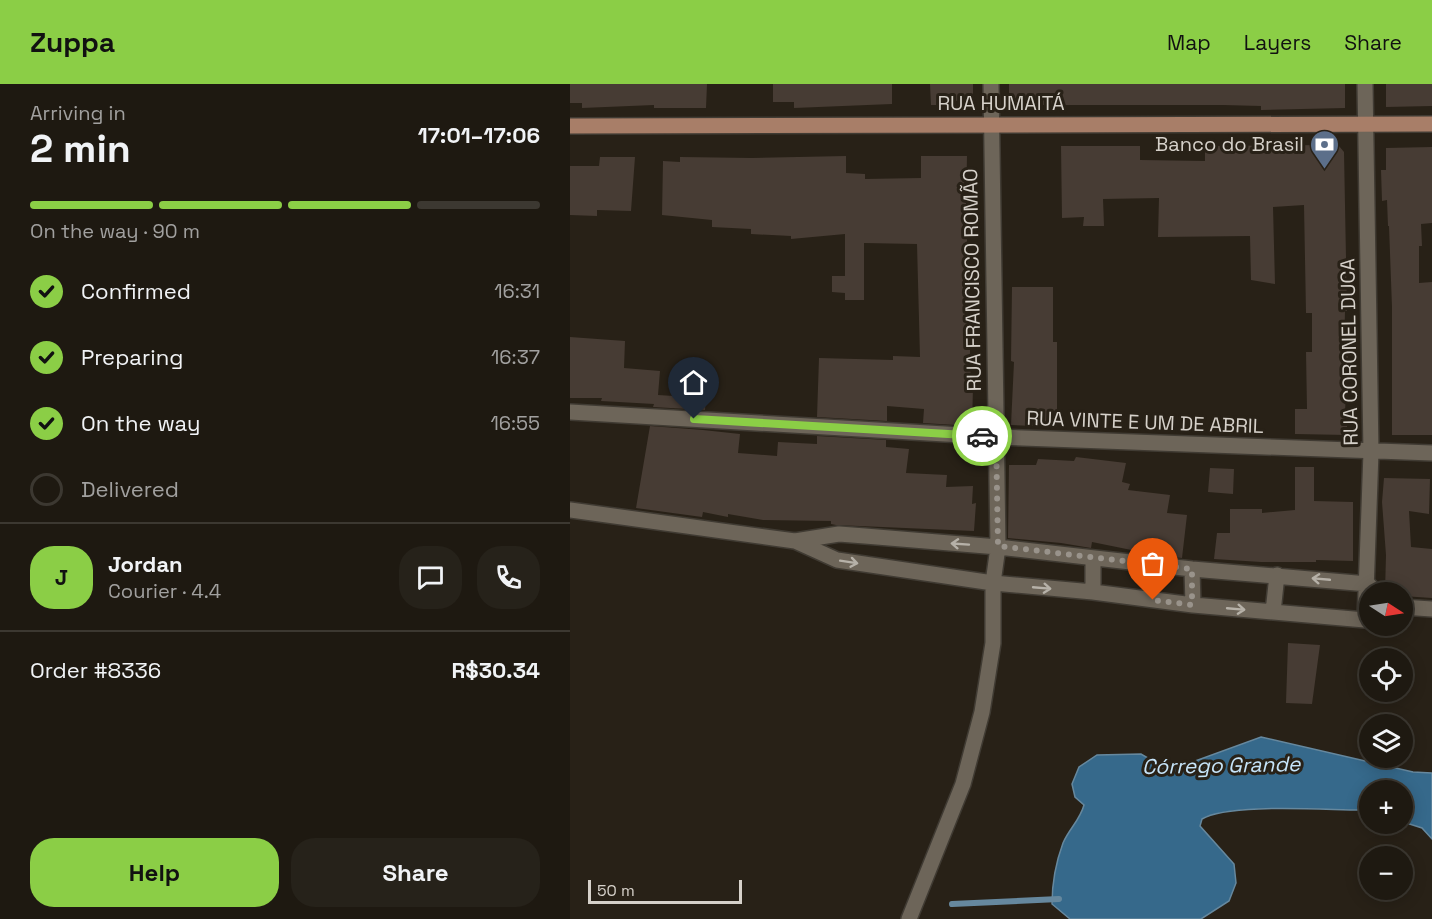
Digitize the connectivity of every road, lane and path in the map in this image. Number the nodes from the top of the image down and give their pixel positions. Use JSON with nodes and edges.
{"nodes":[{"id":1,"x":991,"y":84,"type":"edge"},
{"id":2,"x":1365,"y":84,"type":"edge"},
{"id":3,"x":990,"y":124,"type":"junction"},
{"id":4,"x":1432,"y":124,"type":"edge"},
{"id":5,"x":1366,"y":125,"type":"junction"},
{"id":6,"x":570,"y":126,"type":"edge"},
{"id":7,"x":570,"y":412,"type":"edge"},
{"id":8,"x":996,"y":437,"type":"junction"},
{"id":9,"x":1371,"y":452,"type":"junction"},
{"id":10,"x":1432,"y":453,"type":"edge"},
{"id":11,"x":570,"y":510,"type":"edge"},
{"id":12,"x":795,"y":541,"type":"junction"},
{"id":13,"x":998,"y":546,"type":"junction"},
{"id":14,"x":1093,"y":558,"type":"junction"},
{"id":15,"x":1192,"y":569,"type":"junction"},
{"id":16,"x":1277,"y":575,"type":"junction"},
{"id":17,"x":1371,"y":582,"type":"edge"},
{"id":18,"x":993,"y":583,"type":"junction"},
{"id":19,"x":1359,"y":586,"type":"edge"},
{"id":20,"x":1093,"y":592,"type":"junction"},
{"id":21,"x":1192,"y":605,"type":"junction"},
{"id":22,"x":1413,"y":608,"type":"edge"},
{"id":23,"x":1432,"y":609,"type":"edge"},
{"id":24,"x":1273,"y":612,"type":"junction"},
{"id":25,"x":1359,"y":617,"type":"edge"},
{"id":26,"x":913,"y":917,"type":"edge"}],
"edges":[{"from":1,"to":3,"type":"street","name":"RUA FRANCISCO ROMÃO"},
{"from":2,"to":5,"type":"street","name":"RUA CORONEL DUCA"},
{"from":3,"to":5,"type":"main road","name":"RUA HUMAITÁ"},
{"from":3,"to":6,"type":"main road","name":"RUA HUMAITÁ"},
{"from":3,"to":8,"type":"street","name":"RUA FRANCISCO ROMÃO"},
{"from":4,"to":5,"type":"main road","name":"RUA HUMAITÁ"},
{"from":5,"to":9,"type":"street","name":"RUA CORONEL DUCA"},
{"from":7,"to":8,"type":"street","name":"RUA VINTE E UM DE ABRIL"},
{"from":8,"to":9,"type":"street","name":"RUA VINTE E UM DE ABRIL"},
{"from":8,"to":13,"type":"street","name":"RUA FRANCISCO ROMÃO"},
{"from":9,"to":10,"type":"street","name":"RUA VINTE E UM DE ABRIL"},
{"from":9,"to":17,"type":"street","name":"RUA CORONEL DUCA"},
{"from":11,"to":12,"type":"street"},
{"from":13,"to":12,"type":"street","one_way":true},
{"from":12,"to":18,"type":"street","one_way":true},
{"from":13,"to":14,"type":"street"},
{"from":13,"to":18,"type":"street","name":"RUA FRANCISCO ROMÃO"},
{"from":14,"to":15,"type":"street"},
{"from":14,"to":20,"type":"street"},
{"from":15,"to":16,"type":"street"},
{"from":15,"to":21,"type":"street"},
{"from":19,"to":16,"type":"street","one_way":true},
{"from":16,"to":24,"type":"street"},
{"from":18,"to":20,"type":"street","one_way":true},
{"from":18,"to":26,"type":"street","name":"RUA FRANCISCO ROMÃO"},
{"from":20,"to":21,"type":"street"},
{"from":21,"to":24,"type":"street","one_way":true},
{"from":22,"to":23,"type":"street"},
{"from":24,"to":25,"type":"street"}]}
